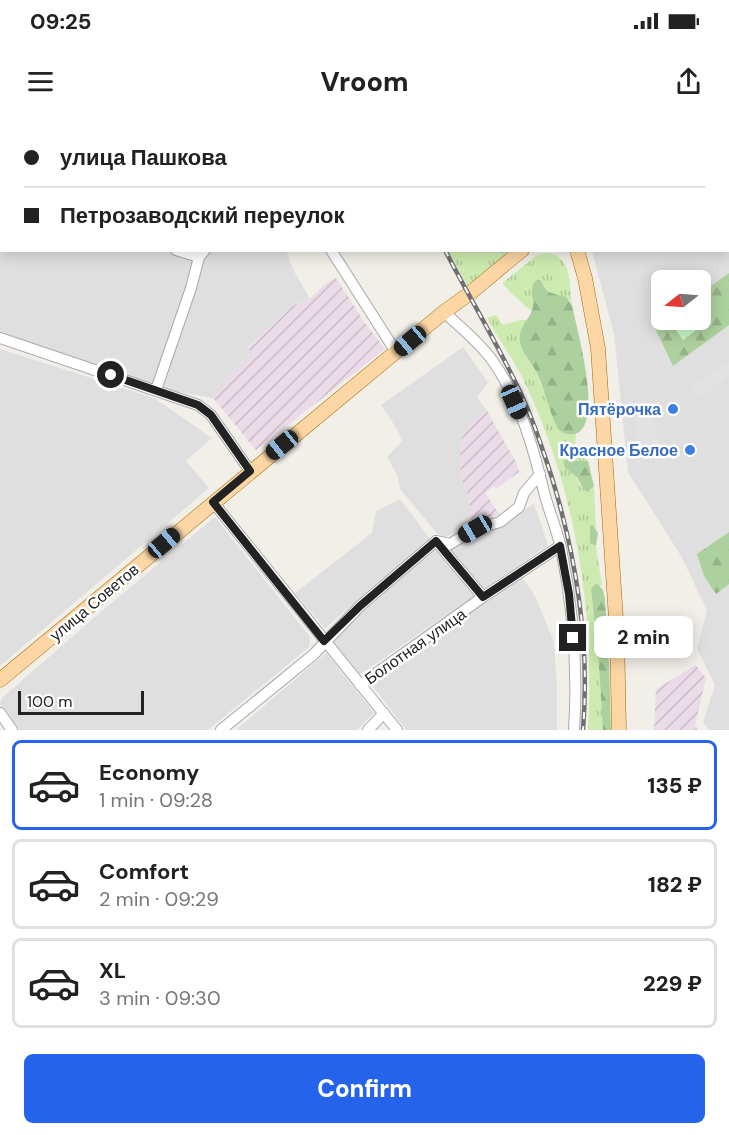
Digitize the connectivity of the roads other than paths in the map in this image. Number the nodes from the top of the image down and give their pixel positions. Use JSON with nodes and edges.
{"nodes":[{"id":1,"x":332,"y":252,"type":"edge"},
{"id":2,"x":520,"y":252,"type":"edge"},
{"id":3,"x":578,"y":252,"type":"edge"},
{"id":4,"x":202,"y":254,"type":"edge"},
{"id":5,"x":444,"y":312,"type":"junction"},
{"id":6,"x":0,"y":338,"type":"edge"},
{"id":7,"x":396,"y":352,"type":"junction"},
{"id":8,"x":156,"y":390,"type":"junction"},
{"id":9,"x":250,"y":471,"type":"junction"},
{"id":10,"x":540,"y":474,"type":"junction"},
{"id":11,"x":213,"y":502,"type":"junction"},
{"id":12,"x":436,"y":541,"type":"junction"},
{"id":13,"x":560,"y":546,"type":"junction"},
{"id":14,"x":483,"y":597,"type":"junction"},
{"id":15,"x":324,"y":641,"type":"junction"},
{"id":16,"x":0,"y":680,"type":"edge"},
{"id":17,"x":360,"y":685,"type":"junction"},
{"id":18,"x":0,"y":712,"type":"edge"},
{"id":19,"x":384,"y":713,"type":"junction"},
{"id":20,"x":12,"y":730,"type":"edge"},
{"id":21,"x":221,"y":730,"type":"edge"},
{"id":22,"x":368,"y":730,"type":"edge"},
{"id":23,"x":397,"y":730,"type":"edge"},
{"id":24,"x":574,"y":730,"type":"edge"},
{"id":25,"x":619,"y":730,"type":"edge"}],
"edges":[{"from":1,"to":7,"type":"street"},
{"from":2,"to":5,"type":"main road","name":"улица Советов"},
{"from":3,"to":25,"type":"main road"},
{"from":4,"to":8,"type":"street"},
{"from":5,"to":7,"type":"main road","name":"улица Советов"},
{"from":5,"to":10,"type":"street"},
{"from":6,"to":8,"type":"street"},
{"from":7,"to":9,"type":"main road","name":"улица Советов"},
{"from":8,"to":9,"type":"street"},
{"from":9,"to":11,"type":"main road","name":"улица Советов"},
{"from":10,"to":12,"type":"street"},
{"from":10,"to":13,"type":"street"},
{"from":11,"to":15,"type":"street"},
{"from":11,"to":16,"type":"main road","name":"улица Советов"},
{"from":12,"to":14,"type":"street"},
{"from":12,"to":15,"type":"street"},
{"from":13,"to":14,"type":"street","name":"Болотная улица"},
{"from":13,"to":24,"type":"street"},
{"from":14,"to":17,"type":"street","name":"Болотная улица"},
{"from":15,"to":17,"type":"street"},
{"from":15,"to":21,"type":"street"},
{"from":17,"to":19,"type":"street"},
{"from":18,"to":20,"type":"street"},
{"from":19,"to":22,"type":"street"},
{"from":19,"to":23,"type":"street"}]}
